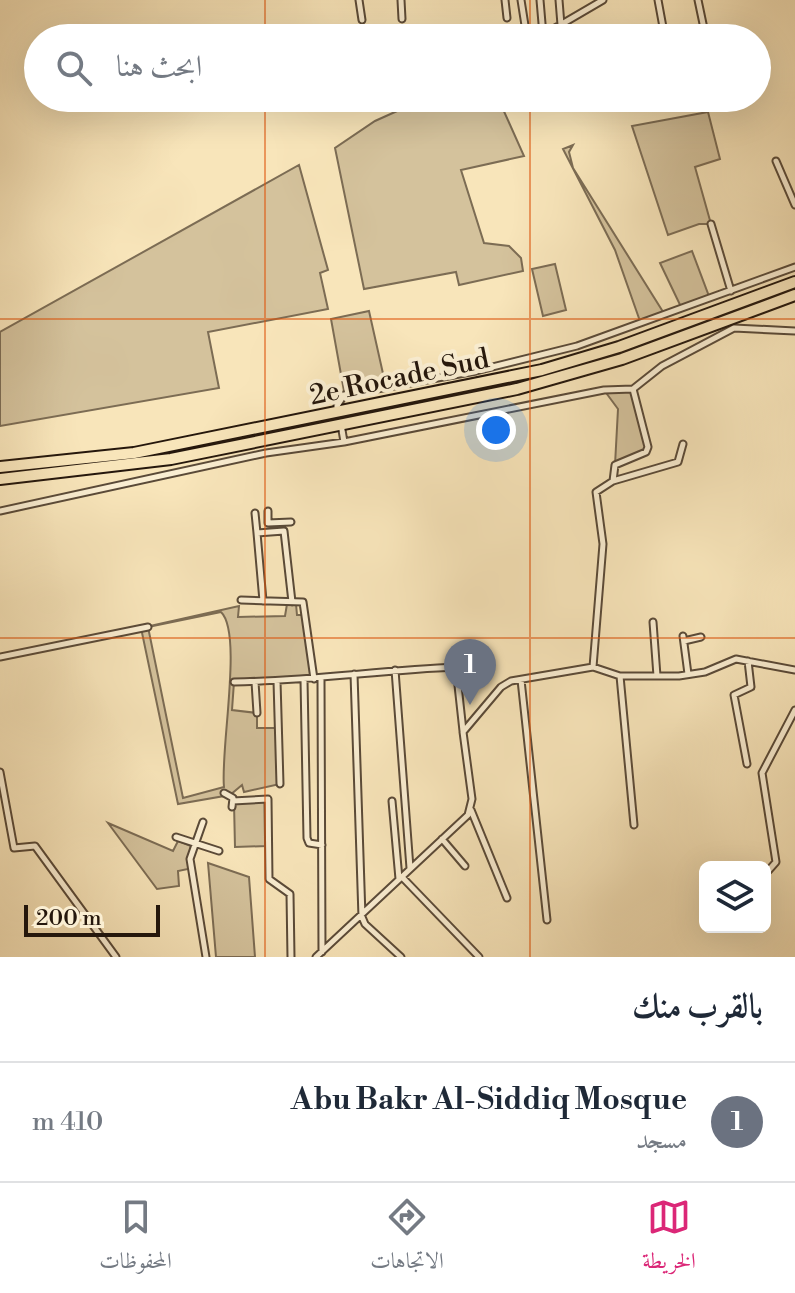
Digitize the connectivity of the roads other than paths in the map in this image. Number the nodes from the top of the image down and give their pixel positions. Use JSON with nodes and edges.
{"nodes":[{"id":1,"x":359,"y":0,"type":"edge"},
{"id":2,"x":401,"y":0,"type":"edge"},
{"id":3,"x":505,"y":0,"type":"edge"},
{"id":4,"x":521,"y":0,"type":"edge"},
{"id":5,"x":540,"y":0,"type":"edge"},
{"id":6,"x":559,"y":0,"type":"edge"},
{"id":7,"x":603,"y":0,"type":"edge"},
{"id":8,"x":658,"y":0,"type":"edge"},
{"id":9,"x":698,"y":0,"type":"edge"},
{"id":10,"x":507,"y":18,"type":"dead end"},
{"id":11,"x":402,"y":19,"type":"dead end"},
{"id":12,"x":362,"y":20,"type":"dead end"},
{"id":13,"x":525,"y":24,"type":"edge"},
{"id":14,"x":540,"y":24,"type":"edge"},
{"id":15,"x":561,"y":24,"type":"edge"},
{"id":16,"x":563,"y":24,"type":"edge"},
{"id":17,"x":662,"y":24,"type":"edge"},
{"id":18,"x":703,"y":24,"type":"edge"},
{"id":19,"x":776,"y":161,"type":"dead end"},
{"id":20,"x":795,"y":205,"type":"edge"},
{"id":21,"x":711,"y":224,"type":"dead end"},
{"id":22,"x":795,"y":267,"type":"edge"},
{"id":23,"x":795,"y":282,"type":"edge"},
{"id":24,"x":731,"y":291,"type":"junction"},
{"id":25,"x":795,"y":295,"type":"edge"},
{"id":26,"x":795,"y":331,"type":"edge"},
{"id":27,"x":633,"y":389,"type":"junction"},
{"id":28,"x":337,"y":406,"type":"dead end"},
{"id":29,"x":342,"y":430,"type":"dead end"},
{"id":30,"x":344,"y":442,"type":"junction"},
{"id":31,"x":683,"y":444,"type":"dead end"},
{"id":32,"x":0,"y":467,"type":"edge"},
{"id":33,"x":0,"y":479,"type":"edge"},
{"id":34,"x":613,"y":481,"type":"junction"},
{"id":35,"x":0,"y":511,"type":"edge"},
{"id":36,"x":268,"y":511,"type":"dead end"},
{"id":37,"x":255,"y":513,"type":"dead end"},
{"id":38,"x":291,"y":522,"type":"dead end"},
{"id":39,"x":281,"y":523,"type":"junction"},
{"id":40,"x":281,"y":531,"type":"junction"},
{"id":41,"x":257,"y":533,"type":"junction"},
{"id":42,"x":241,"y":600,"type":"dead end"},
{"id":43,"x":263,"y":601,"type":"junction"},
{"id":44,"x":292,"y":602,"type":"junction"},
{"id":45,"x":653,"y":622,"type":"dead end"},
{"id":46,"x":148,"y":627,"type":"dead end"},
{"id":47,"x":701,"y":637,"type":"dead end"},
{"id":48,"x":0,"y":657,"type":"edge"},
{"id":49,"x":748,"y":661,"type":"junction"},
{"id":50,"x":593,"y":667,"type":"junction"},
{"id":51,"x":395,"y":670,"type":"junction"},
{"id":52,"x":795,"y":670,"type":"edge"},
{"id":53,"x":354,"y":674,"type":"junction"},
{"id":54,"x":688,"y":674,"type":"junction"},
{"id":55,"x":620,"y":676,"type":"junction"},
{"id":56,"x":657,"y":676,"type":"junction"},
{"id":57,"x":317,"y":679,"type":"junction"},
{"id":58,"x":304,"y":680,"type":"junction"},
{"id":59,"x":521,"y":680,"type":"junction"},
{"id":60,"x":277,"y":681,"type":"junction"},
{"id":61,"x":234,"y":682,"type":"dead end"},
{"id":62,"x":255,"y":682,"type":"junction"},
{"id":63,"x":795,"y":710,"type":"edge"},
{"id":64,"x":257,"y":713,"type":"dead end"},
{"id":65,"x":463,"y":732,"type":"junction"},
{"id":66,"x":747,"y":764,"type":"dead end"},
{"id":67,"x":0,"y":772,"type":"edge"},
{"id":68,"x":280,"y":784,"type":"dead end"},
{"id":69,"x":224,"y":793,"type":"dead end"},
{"id":70,"x":406,"y":806,"type":"junction"},
{"id":71,"x":471,"y":808,"type":"junction"},
{"id":72,"x":203,"y":822,"type":"dead end"},
{"id":73,"x":634,"y":825,"type":"dead end"},
{"id":74,"x":176,"y":837,"type":"dead end"},
{"id":75,"x":442,"y":839,"type":"junction"},
{"id":76,"x":195,"y":844,"type":"junction"},
{"id":77,"x":322,"y":845,"type":"junction"},
{"id":78,"x":219,"y":851,"type":"dead end"},
{"id":79,"x":465,"y":866,"type":"dead end"},
{"id":80,"x":771,"y":868,"type":"edge"},
{"id":81,"x":410,"y":869,"type":"junction"},
{"id":82,"x":400,"y":879,"type":"junction"},
{"id":83,"x":507,"y":898,"type":"dead end"},
{"id":84,"x":362,"y":917,"type":"junction"},
{"id":85,"x":547,"y":920,"type":"dead end"},
{"id":86,"x":322,"y":952,"type":"junction"},
{"id":87,"x":116,"y":957,"type":"edge"},
{"id":88,"x":206,"y":957,"type":"edge"},
{"id":89,"x":291,"y":957,"type":"edge"},
{"id":90,"x":316,"y":957,"type":"edge"},
{"id":91,"x":401,"y":957,"type":"edge"},
{"id":92,"x":479,"y":957,"type":"edge"}],
"edges":[{"from":1,"to":12,"type":"street"},
{"from":2,"to":11,"type":"street"},
{"from":3,"to":10,"type":"street"},
{"from":4,"to":13,"type":"street"},
{"from":5,"to":14,"type":"street"},
{"from":6,"to":15,"type":"street"},
{"from":7,"to":16,"type":"street"},
{"from":8,"to":17,"type":"street"},
{"from":9,"to":18,"type":"street"},
{"from":19,"to":20,"type":"street"},
{"from":21,"to":24,"type":"street"},
{"from":22,"to":24,"type":"street"},
{"from":23,"to":32,"type":"highway","name":"2e Rocade Sud"},
{"from":24,"to":28,"type":"street"},
{"from":25,"to":33,"type":"highway","name":"2e Rocade Sud"},
{"from":26,"to":27,"type":"street"},
{"from":27,"to":30,"type":"street"},
{"from":27,"to":34,"type":"street"},
{"from":29,"to":30,"type":"street"},
{"from":30,"to":35,"type":"street"},
{"from":31,"to":34,"type":"street"},
{"from":34,"to":50,"type":"street"},
{"from":36,"to":39,"type":"street"},
{"from":37,"to":41,"type":"street"},
{"from":38,"to":39,"type":"street"},
{"from":39,"to":40,"type":"street"},
{"from":40,"to":41,"type":"street"},
{"from":40,"to":44,"type":"street"},
{"from":41,"to":43,"type":"street"},
{"from":42,"to":43,"type":"street"},
{"from":43,"to":44,"type":"street"},
{"from":44,"to":57,"type":"street"},
{"from":45,"to":56,"type":"street"},
{"from":46,"to":48,"type":"street"},
{"from":47,"to":54,"type":"street"},
{"from":49,"to":52,"type":"street"},
{"from":49,"to":54,"type":"street"},
{"from":49,"to":66,"type":"street"},
{"from":50,"to":55,"type":"street"},
{"from":50,"to":59,"type":"street"},
{"from":51,"to":53,"type":"street"},
{"from":51,"to":65,"type":"street"},
{"from":51,"to":70,"type":"street"},
{"from":53,"to":57,"type":"street"},
{"from":53,"to":84,"type":"street"},
{"from":54,"to":56,"type":"street"},
{"from":55,"to":56,"type":"street"},
{"from":55,"to":73,"type":"street"},
{"from":57,"to":58,"type":"street"},
{"from":57,"to":77,"type":"street"},
{"from":58,"to":60,"type":"street"},
{"from":58,"to":77,"type":"street"},
{"from":59,"to":65,"type":"street"},
{"from":59,"to":85,"type":"street"},
{"from":60,"to":62,"type":"street"},
{"from":60,"to":68,"type":"street"},
{"from":61,"to":62,"type":"street"},
{"from":62,"to":64,"type":"street"},
{"from":63,"to":80,"type":"street"},
{"from":65,"to":71,"type":"street"},
{"from":67,"to":87,"type":"street"},
{"from":69,"to":89,"type":"street"},
{"from":70,"to":81,"type":"street"},
{"from":70,"to":82,"type":"street"},
{"from":71,"to":75,"type":"street"},
{"from":71,"to":83,"type":"street"},
{"from":72,"to":76,"type":"street"},
{"from":74,"to":76,"type":"street"},
{"from":75,"to":79,"type":"street"},
{"from":75,"to":81,"type":"street"},
{"from":76,"to":78,"type":"street"},
{"from":76,"to":88,"type":"street"},
{"from":77,"to":86,"type":"street"},
{"from":81,"to":82,"type":"street"},
{"from":82,"to":84,"type":"street"},
{"from":82,"to":92,"type":"street"},
{"from":84,"to":86,"type":"street"},
{"from":84,"to":91,"type":"street"},
{"from":86,"to":90,"type":"street"}]}
